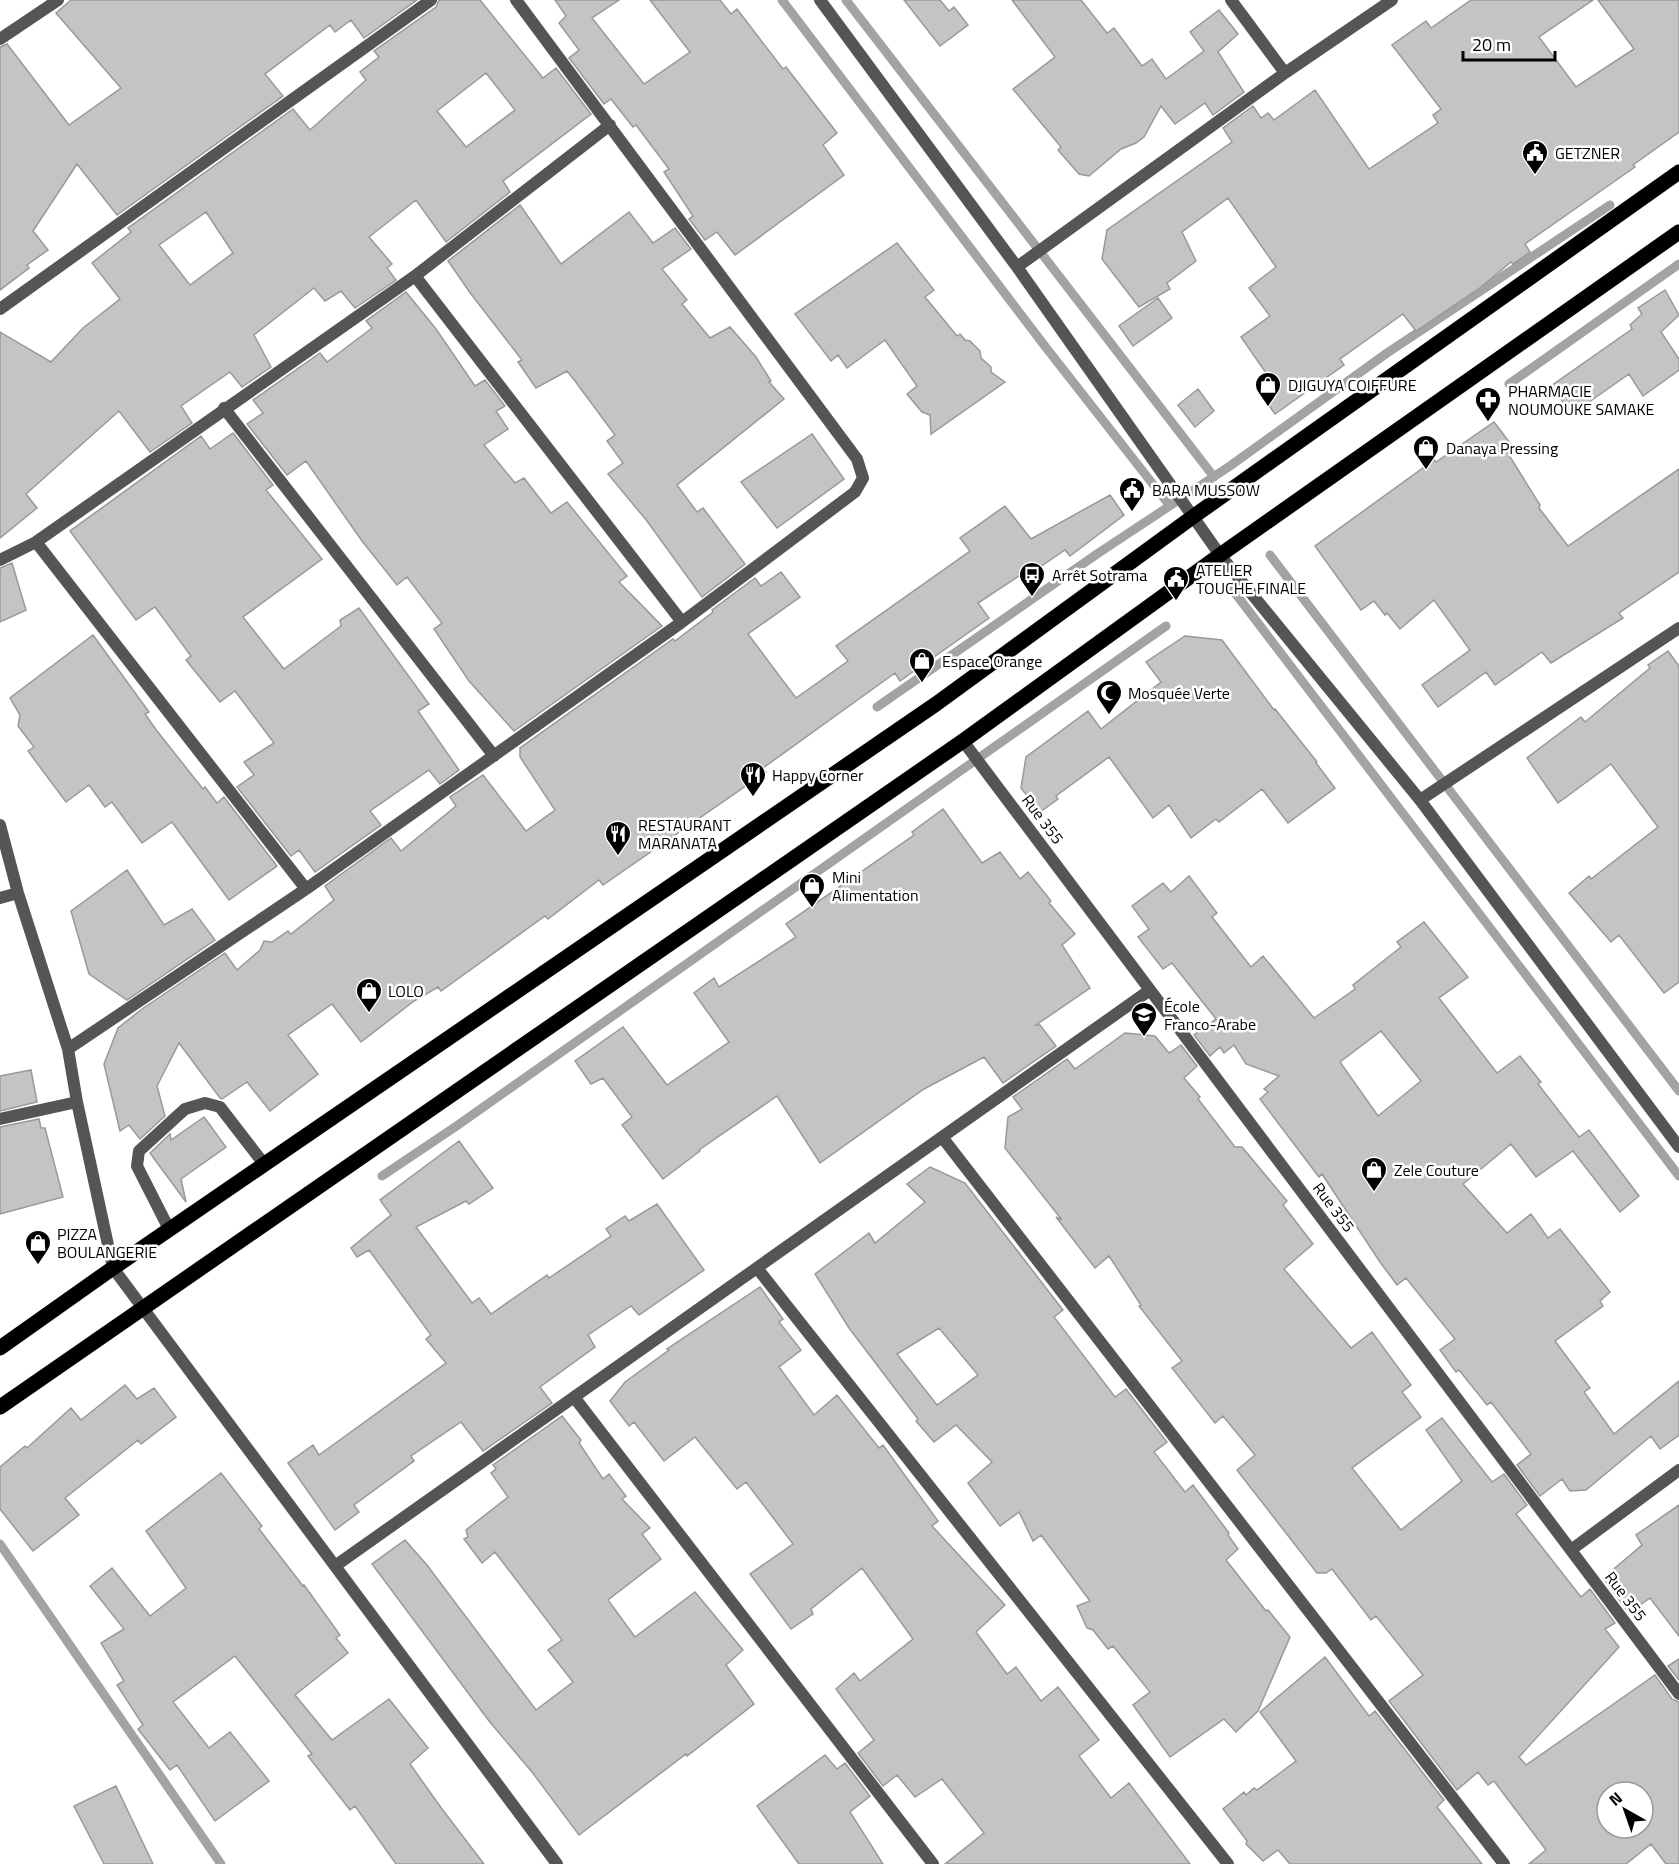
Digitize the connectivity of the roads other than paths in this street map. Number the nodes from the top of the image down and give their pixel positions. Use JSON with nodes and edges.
{"nodes":[{"id":1,"x":58,"y":0,"type":"edge"},
{"id":2,"x":431,"y":0,"type":"edge"},
{"id":3,"x":516,"y":0,"type":"edge"},
{"id":4,"x":820,"y":0,"type":"edge"},
{"id":5,"x":1231,"y":0,"type":"edge"},
{"id":6,"x":1392,"y":0,"type":"edge"},
{"id":7,"x":0,"y":39,"type":"edge"},
{"id":8,"x":1285,"y":73,"type":"junction"},
{"id":9,"x":610,"y":125,"type":"junction"},
{"id":10,"x":1679,"y":172,"type":"edge"},
{"id":11,"x":1679,"y":232,"type":"edge"},
{"id":12,"x":1017,"y":267,"type":"junction"},
{"id":13,"x":415,"y":276,"type":"junction"},
{"id":14,"x":0,"y":309,"type":"edge"},
{"id":15,"x":224,"y":408,"type":"junction"},
{"id":16,"x":1194,"y":516,"type":"junction"},
{"id":17,"x":36,"y":542,"type":"junction"},
{"id":18,"x":1220,"y":555,"type":"junction"},
{"id":19,"x":0,"y":560,"type":"edge"},
{"id":20,"x":682,"y":622,"type":"junction"},
{"id":21,"x":1679,"y":628,"type":"edge"},
{"id":22,"x":963,"y":741,"type":"junction"},
{"id":23,"x":494,"y":756,"type":"junction"},
{"id":24,"x":1420,"y":800,"type":"junction"},
{"id":25,"x":0,"y":825,"type":"edge"},
{"id":26,"x":306,"y":889,"type":"junction"},
{"id":27,"x":18,"y":893,"type":"junction"},
{"id":28,"x":0,"y":898,"type":"edge"},
{"id":29,"x":1150,"y":990,"type":"junction"},
{"id":30,"x":68,"y":1049,"type":"junction"},
{"id":31,"x":77,"y":1102,"type":"junction"},
{"id":32,"x":0,"y":1119,"type":"edge"},
{"id":33,"x":942,"y":1137,"type":"junction"},
{"id":34,"x":1679,"y":1147,"type":"edge"},
{"id":35,"x":264,"y":1164,"type":"junction"},
{"id":36,"x":169,"y":1229,"type":"junction"},
{"id":37,"x":113,"y":1268,"type":"junction"},
{"id":38,"x":757,"y":1268,"type":"junction"},
{"id":39,"x":143,"y":1309,"type":"junction"},
{"id":40,"x":0,"y":1348,"type":"edge"},
{"id":41,"x":574,"y":1397,"type":"junction"},
{"id":42,"x":0,"y":1407,"type":"edge"},
{"id":43,"x":1679,"y":1470,"type":"edge"},
{"id":44,"x":1571,"y":1550,"type":"junction"},
{"id":45,"x":335,"y":1566,"type":"junction"},
{"id":46,"x":1679,"y":1694,"type":"edge"},
{"id":47,"x":556,"y":1864,"type":"edge"},
{"id":48,"x":933,"y":1864,"type":"edge"},
{"id":49,"x":1227,"y":1864,"type":"edge"},
{"id":50,"x":1504,"y":1864,"type":"edge"}],
"edges":[{"from":1,"to":7,"type":"street"},
{"from":2,"to":14,"type":"street"},
{"from":3,"to":9,"type":"street"},
{"from":4,"to":12,"type":"street"},
{"from":5,"to":8,"type":"street"},
{"from":6,"to":8,"type":"street"},
{"from":8,"to":12,"type":"street"},
{"from":9,"to":13,"type":"street"},
{"from":9,"to":20,"type":"street"},
{"from":10,"to":16,"type":"main road"},
{"from":11,"to":18,"type":"main road"},
{"from":12,"to":16,"type":"street"},
{"from":13,"to":15,"type":"street"},
{"from":13,"to":20,"type":"street"},
{"from":15,"to":17,"type":"street"},
{"from":15,"to":23,"type":"street"},
{"from":16,"to":18,"type":"street"},
{"from":16,"to":35,"type":"main road"},
{"from":17,"to":19,"type":"street"},
{"from":17,"to":26,"type":"street"},
{"from":18,"to":22,"type":"main road"},
{"from":18,"to":24,"type":"street"},
{"from":20,"to":23,"type":"street"},
{"from":21,"to":24,"type":"street"},
{"from":22,"to":29,"type":"street","name":"Rue 355"},
{"from":22,"to":39,"type":"main road"},
{"from":23,"to":26,"type":"street"},
{"from":24,"to":34,"type":"street"},
{"from":25,"to":27,"type":"street"},
{"from":26,"to":30,"type":"street"},
{"from":27,"to":28,"type":"street"},
{"from":27,"to":30,"type":"street"},
{"from":29,"to":33,"type":"street"},
{"from":29,"to":44,"type":"street","name":"Rue 355"},
{"from":30,"to":31,"type":"street"},
{"from":31,"to":32,"type":"street"},
{"from":31,"to":37,"type":"street"},
{"from":33,"to":38,"type":"street"},
{"from":33,"to":50,"type":"street"},
{"from":35,"to":36,"type":"main road"},
{"from":35,"to":36,"type":"street"},
{"from":36,"to":37,"type":"main road"},
{"from":37,"to":39,"type":"street"},
{"from":37,"to":40,"type":"main road"},
{"from":38,"to":41,"type":"street"},
{"from":38,"to":49,"type":"street"},
{"from":39,"to":42,"type":"main road"},
{"from":39,"to":45,"type":"street"},
{"from":41,"to":45,"type":"street"},
{"from":41,"to":48,"type":"street"},
{"from":43,"to":44,"type":"street"},
{"from":44,"to":46,"type":"street","name":"Rue 355"},
{"from":45,"to":47,"type":"street"}]}
